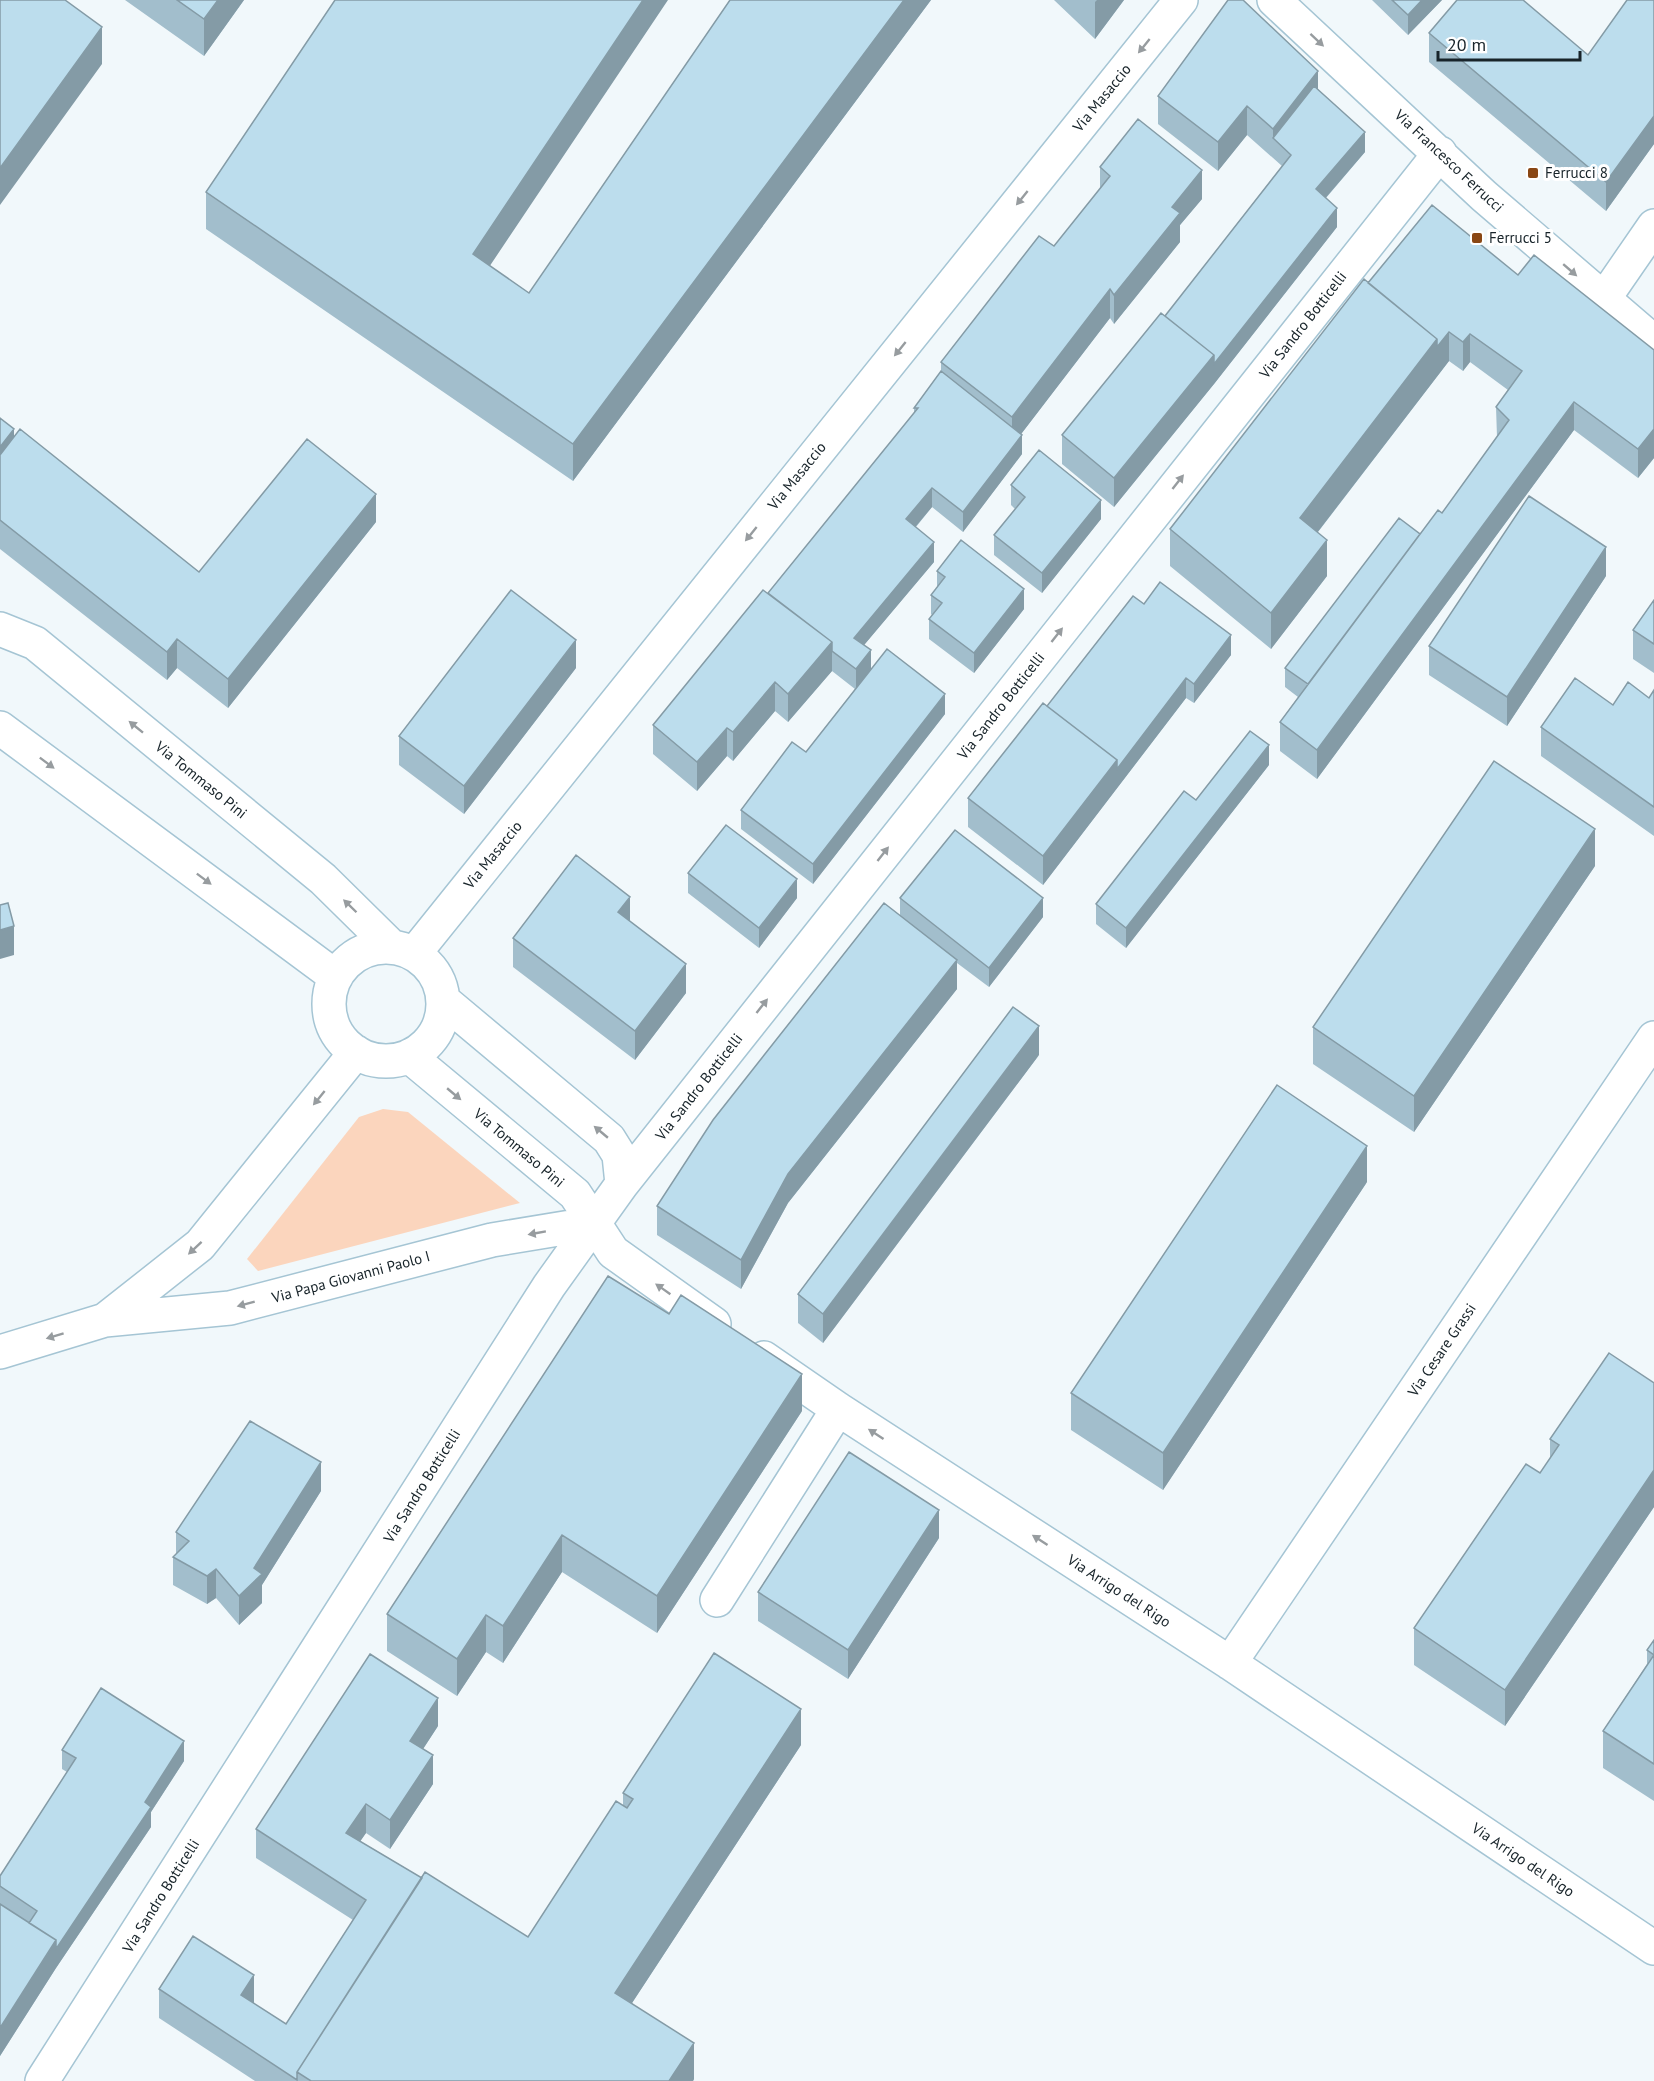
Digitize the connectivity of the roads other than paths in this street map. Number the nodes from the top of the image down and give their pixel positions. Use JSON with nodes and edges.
{"nodes":[{"id":1,"x":1181,"y":0,"type":"edge"},
{"id":2,"x":1275,"y":0,"type":"edge"},
{"id":3,"x":1440,"y":153,"type":"junction"},
{"id":4,"x":1654,"y":226,"type":"edge"},
{"id":5,"x":1603,"y":300,"type":"junction"},
{"id":6,"x":1654,"y":342,"type":"edge"},
{"id":7,"x":0,"y":629,"type":"edge"},
{"id":8,"x":0,"y":728,"type":"edge"},
{"id":9,"x":403,"y":950,"type":"junction"},
{"id":10,"x":336,"y":977,"type":"junction"},
{"id":11,"x":444,"y":1001,"type":"junction"},
{"id":12,"x":1654,"y":1038,"type":"edge"},
{"id":13,"x":356,"y":1052,"type":"junction"},
{"id":14,"x":409,"y":1056,"type":"junction"},
{"id":15,"x":621,"y":1184,"type":"junction"},
{"id":16,"x":595,"y":1223,"type":"junction"},
{"id":17,"x":105,"y":1320,"type":"junction"},
{"id":18,"x":0,"y":1352,"type":"edge"},
{"id":19,"x":838,"y":1409,"type":"junction"},
{"id":20,"x":717,"y":1599,"type":"dead end"},
{"id":21,"x":1230,"y":1663,"type":"junction"},
{"id":22,"x":1654,"y":1948,"type":"edge"},
{"id":23,"x":42,"y":2081,"type":"edge"}],
"edges":[{"from":1,"to":9,"type":"street","name":"Via Masaccio","one_way":true},
{"from":2,"to":3,"type":"street","name":"Via Francesco Ferrucci","one_way":true},
{"from":3,"to":5,"type":"street","name":"Via Francesco Ferrucci","one_way":true},
{"from":15,"to":3,"type":"street","name":"Via Sandro Botticelli","one_way":true},
{"from":4,"to":5,"type":"street"},
{"from":5,"to":6,"type":"street","name":"Via Francesco Ferrucci"},
{"from":9,"to":7,"type":"street","name":"Via Tommaso Pini","one_way":true},
{"from":8,"to":10,"type":"street","one_way":true},
{"from":9,"to":10,"type":"street"},
{"from":9,"to":11,"type":"street","name":"Via Tommaso Pini"},
{"from":10,"to":13,"type":"street"},
{"from":11,"to":14,"type":"street"},
{"from":15,"to":11,"type":"street","name":"Via Tommaso Pini","one_way":true},
{"from":12,"to":21,"type":"street","name":"Via Cesare Grassi"},
{"from":13,"to":14,"type":"street"},
{"from":13,"to":17,"type":"street","name":"Via Papa Giovanni Paolo I","one_way":true},
{"from":14,"to":16,"type":"street","name":"Via Tommaso Pini","one_way":true},
{"from":15,"to":16,"type":"street","name":"Via Sandro Botticelli"},
{"from":16,"to":17,"type":"street","name":"Via Papa Giovanni Paolo I","one_way":true},
{"from":19,"to":16,"type":"street","name":"Via Arrigo del Rigo","one_way":true},
{"from":16,"to":23,"type":"street","name":"Via Sandro Botticelli"},
{"from":17,"to":18,"type":"street","name":"Via Papa Giovanni Paolo I","one_way":true},
{"from":19,"to":20,"type":"street"},
{"from":21,"to":19,"type":"street","name":"Via Arrigo del Rigo","one_way":true},
{"from":21,"to":22,"type":"street","name":"Via Arrigo del Rigo"}]}
